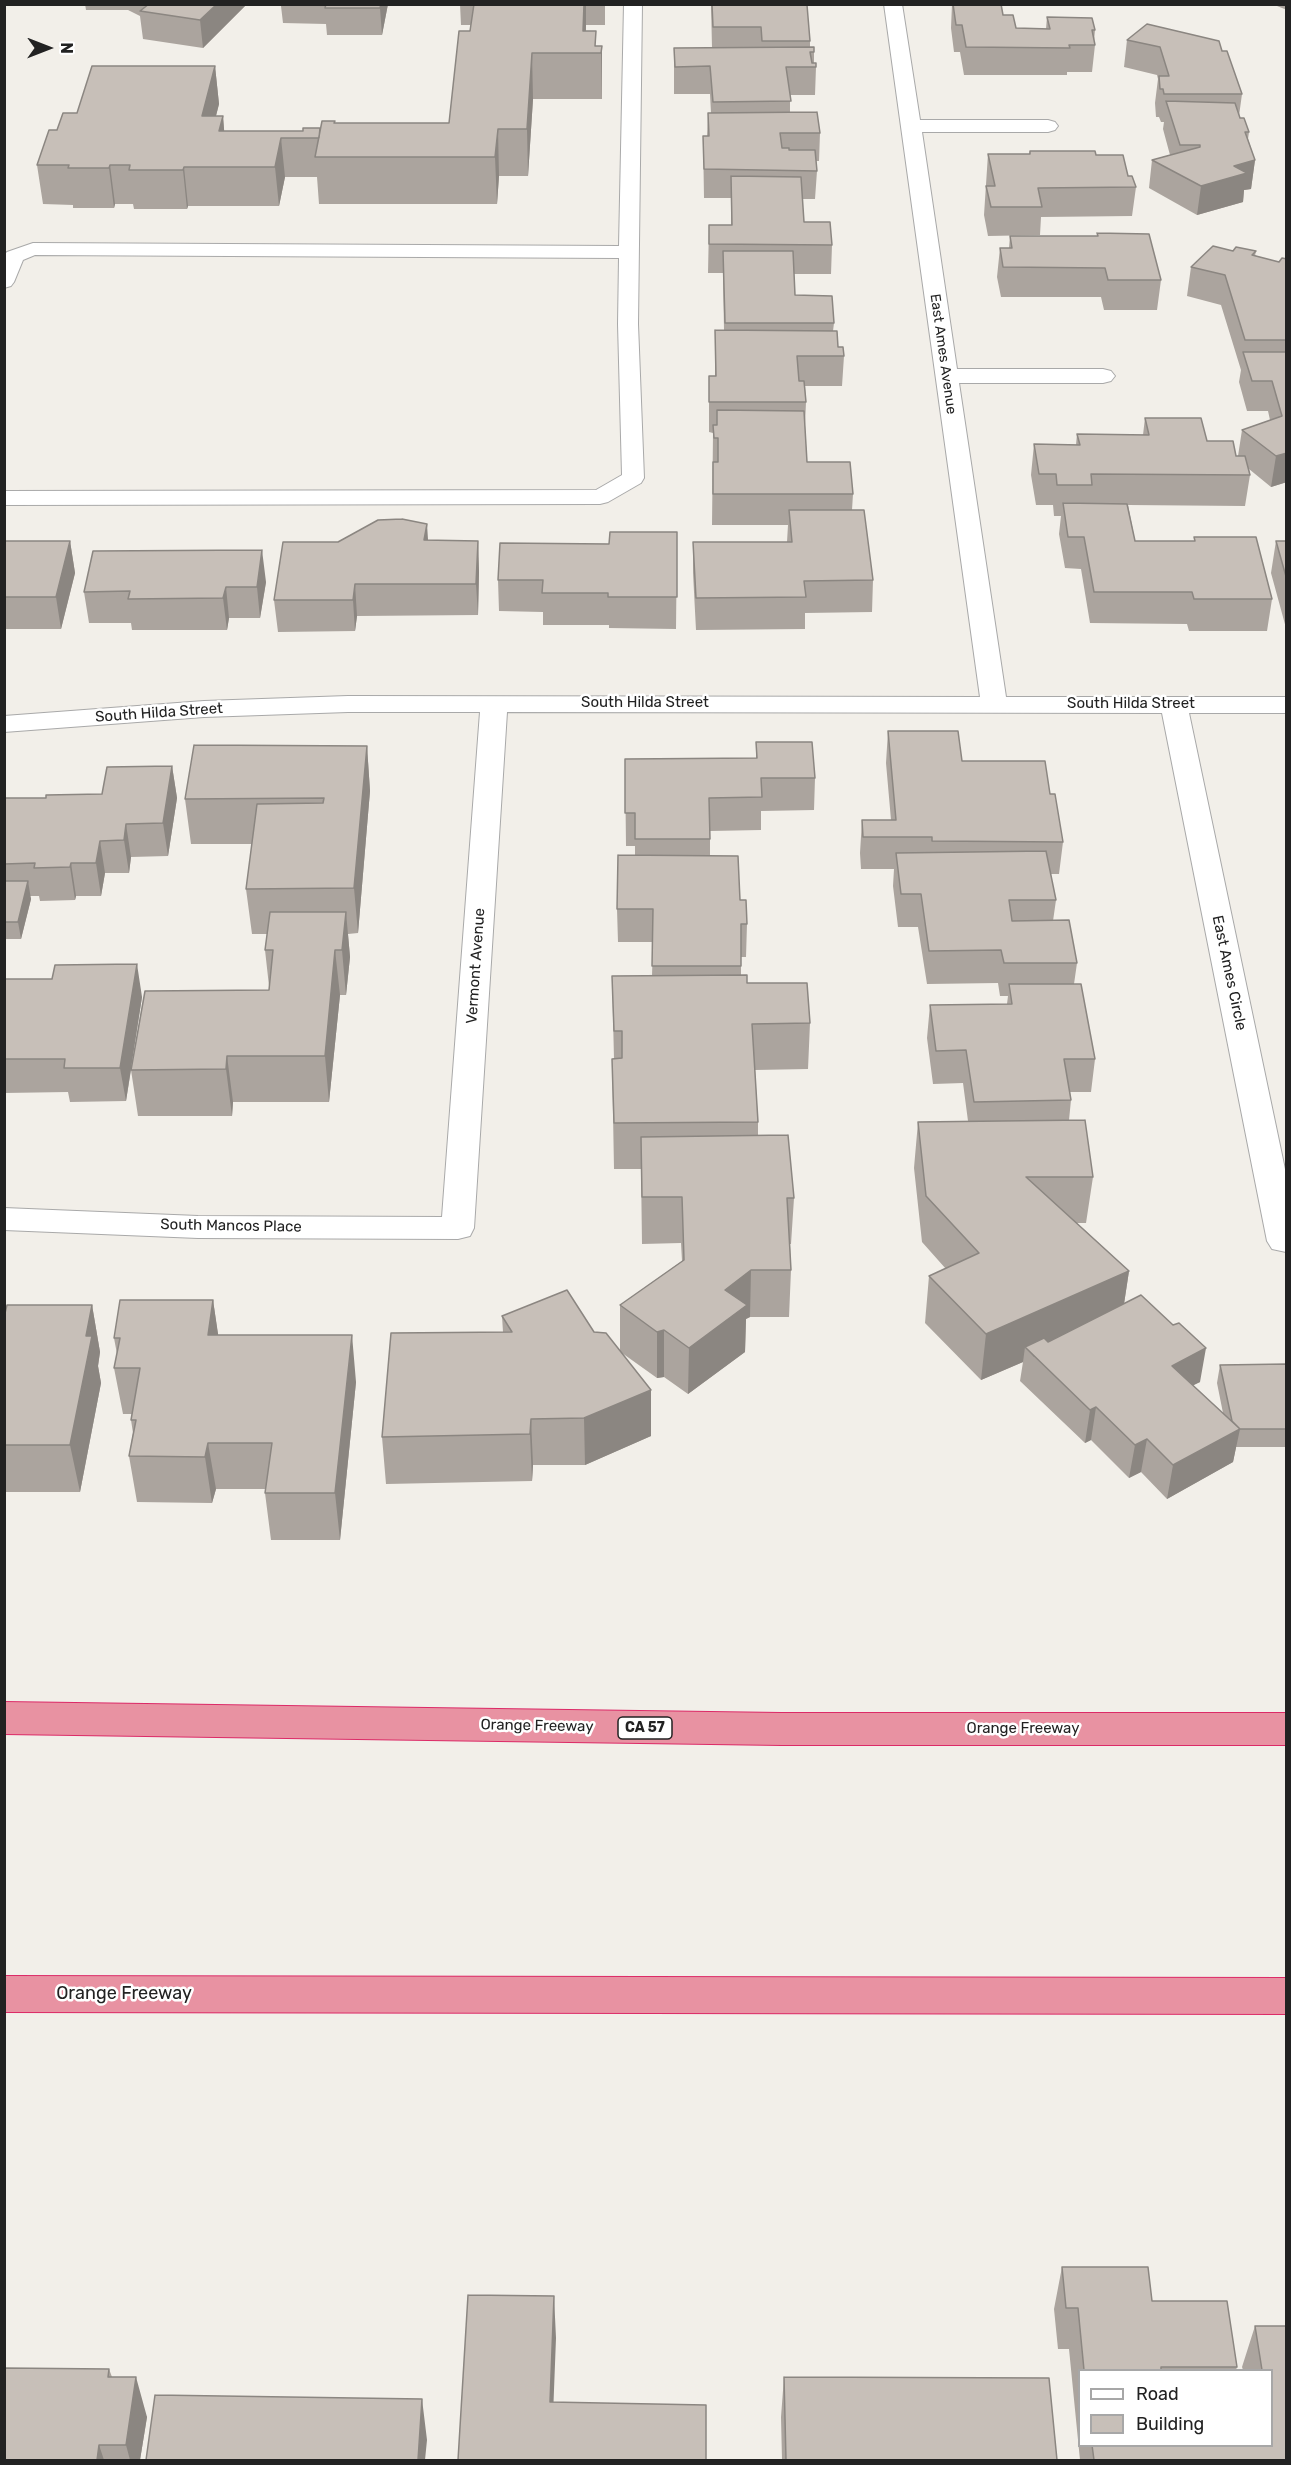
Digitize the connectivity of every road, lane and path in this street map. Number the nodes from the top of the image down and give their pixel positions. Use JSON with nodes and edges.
{"nodes":[{"id":1,"x":633,"y":4,"type":"edge"},
{"id":2,"x":893,"y":4,"type":"edge"},
{"id":3,"x":910,"y":126,"type":"junction"},
{"id":4,"x":1048,"y":126,"type":"dead end"},
{"id":5,"x":629,"y":252,"type":"junction"},
{"id":6,"x":4,"y":282,"type":"edge"},
{"id":7,"x":947,"y":376,"type":"junction"},
{"id":8,"x":1103,"y":376,"type":"dead end"},
{"id":9,"x":4,"y":498,"type":"edge"},
{"id":10,"x":994,"y":703,"type":"junction"},
{"id":11,"x":494,"y":704,"type":"junction"},
{"id":12,"x":1174,"y":704,"type":"junction"},
{"id":13,"x":1287,"y":705,"type":"edge"},
{"id":14,"x":4,"y":724,"type":"edge"},
{"id":15,"x":4,"y":1219,"type":"edge"},
{"id":16,"x":458,"y":1228,"type":"joint"},
{"id":17,"x":1284,"y":1241,"type":"dead end"},
{"id":18,"x":4,"y":1718,"type":"edge"},
{"id":19,"x":1287,"y":1729,"type":"edge"},
{"id":20,"x":4,"y":1994,"type":"edge"},
{"id":21,"x":1287,"y":1996,"type":"edge"}],
"edges":[{"from":1,"to":5,"type":"lane"},
{"from":2,"to":3,"type":"street","name":"East Ames Avenue"},
{"from":3,"to":4,"type":"street"},
{"from":3,"to":7,"type":"street","name":"East Ames Avenue"},
{"from":5,"to":6,"type":"lane"},
{"from":5,"to":9,"type":"lane"},
{"from":7,"to":8,"type":"street"},
{"from":7,"to":10,"type":"street","name":"East Ames Avenue"},
{"from":10,"to":11,"type":"street","name":"South Hilda Street"},
{"from":10,"to":12,"type":"street","name":"South Hilda Street"},
{"from":11,"to":14,"type":"street","name":"South Hilda Street"},
{"from":11,"to":16,"type":"street","name":"Vermont Avenue"},
{"from":12,"to":13,"type":"street","name":"South Hilda Street"},
{"from":12,"to":17,"type":"street","name":"East Ames Circle"},
{"from":15,"to":16,"type":"street","name":"South Mancos Place"},
{"from":18,"to":19,"type":"highway","name":"Orange Freeway","number":"CA 57"},
{"from":20,"to":21,"type":"highway","name":"Orange Freeway"}]}
